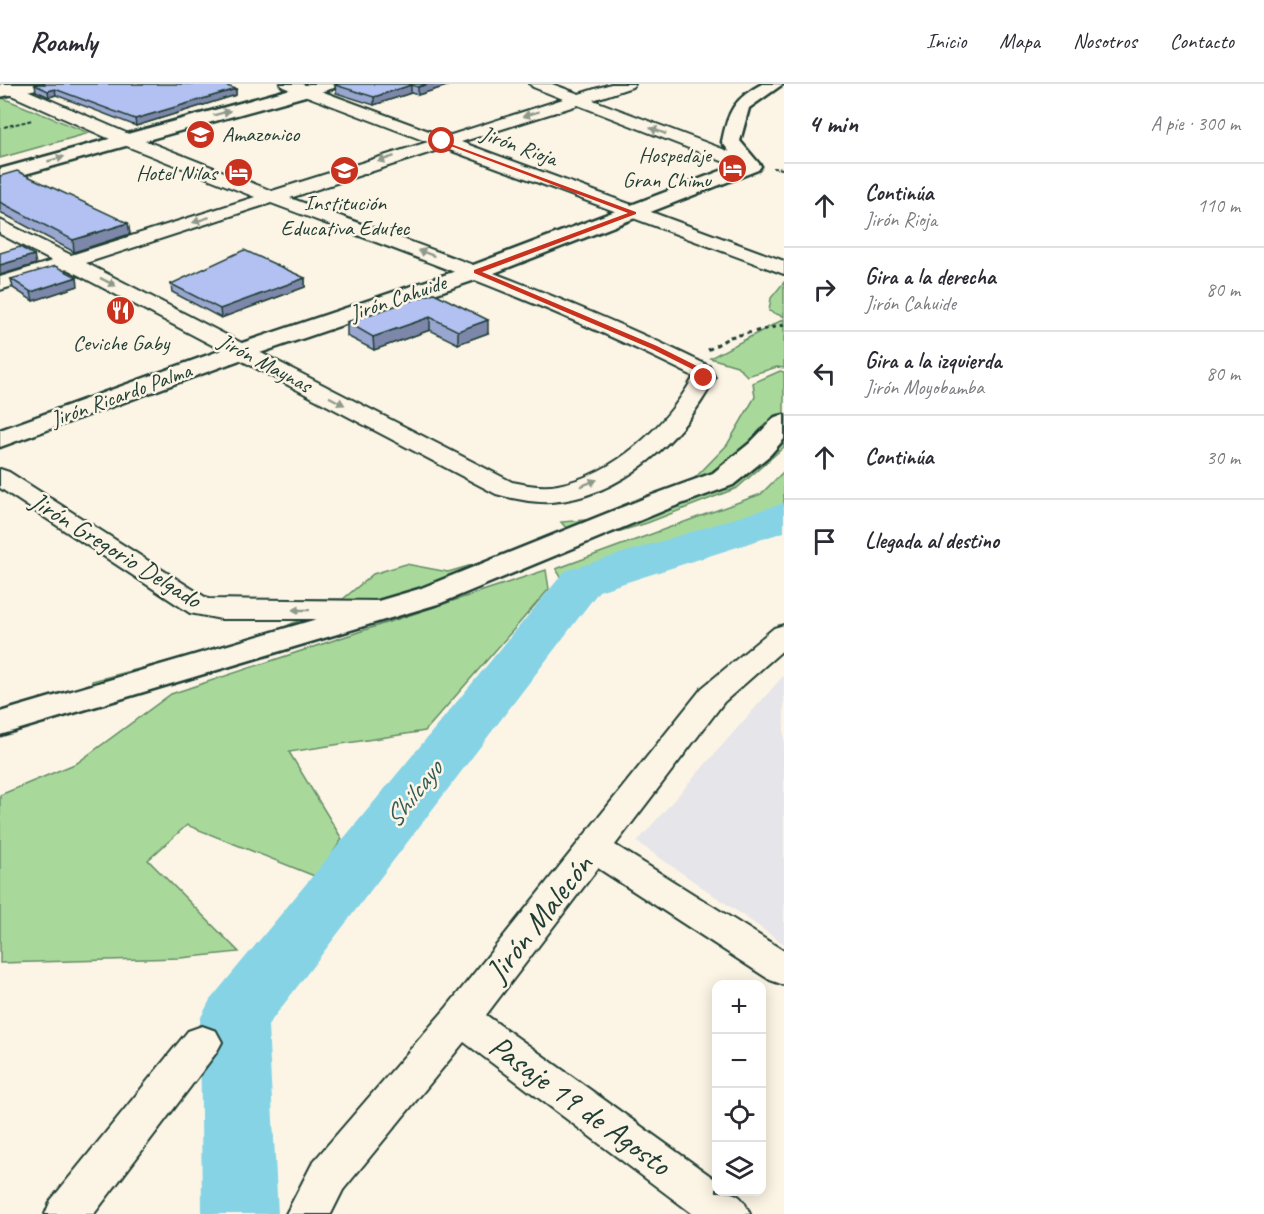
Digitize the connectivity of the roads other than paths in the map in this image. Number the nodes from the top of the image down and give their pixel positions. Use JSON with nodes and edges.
{"nodes":[{"id":1,"x":35,"y":84,"type":"edge"},
{"id":2,"x":328,"y":84,"type":"edge"},
{"id":3,"x":538,"y":84,"type":"edge"},
{"id":4,"x":627,"y":84,"type":"edge"},
{"id":5,"x":775,"y":84,"type":"edge"},
{"id":6,"x":296,"y":87,"type":"edge"},
{"id":7,"x":4,"y":88,"type":"edge"},
{"id":8,"x":577,"y":100,"type":"junction"},
{"id":9,"x":125,"y":140,"type":"junction"},
{"id":10,"x":442,"y":141,"type":"junction"},
{"id":11,"x":751,"y":166,"type":"junction"},
{"id":12,"x":0,"y":175,"type":"edge"},
{"id":13,"x":271,"y":197,"type":"junction"},
{"id":14,"x":633,"y":213,"type":"junction"},
{"id":15,"x":0,"y":226,"type":"edge"},
{"id":16,"x":69,"y":262,"type":"junction"},
{"id":17,"x":784,"y":268,"type":"edge"},
{"id":18,"x":476,"y":272,"type":"junction"},
{"id":19,"x":0,"y":284,"type":"edge"},
{"id":20,"x":242,"y":351,"type":"junction"},
{"id":21,"x":784,"y":423,"type":"edge"},
{"id":22,"x":0,"y":439,"type":"edge"},
{"id":23,"x":0,"y":477,"type":"edge"},
{"id":24,"x":380,"y":610,"type":"junction"},
{"id":25,"x":776,"y":652,"type":"edge"},
{"id":26,"x":0,"y":724,"type":"edge"},
{"id":27,"x":594,"y":848,"type":"junction"},
{"id":28,"x":784,"y":970,"type":"edge"},
{"id":29,"x":461,"y":1018,"type":"junction"},
{"id":30,"x":202,"y":1042,"type":"dead end"},
{"id":31,"x":67,"y":1214,"type":"edge"},
{"id":32,"x":308,"y":1214,"type":"edge"},
{"id":33,"x":728,"y":1214,"type":"edge"}],
"edges":[{"from":1,"to":7,"type":"street"},
{"from":2,"to":6,"type":"street"},
{"from":3,"to":8,"type":"street"},
{"from":4,"to":8,"type":"street"},
{"from":5,"to":11,"type":"street"},
{"from":9,"to":6,"type":"street","one_way":true},
{"from":6,"to":10,"type":"street","name":"Jirón Rioja"},
{"from":7,"to":9,"type":"street"},
{"from":8,"to":10,"type":"street","one_way":true},
{"from":11,"to":8,"type":"street","one_way":true},
{"from":12,"to":9,"type":"street","one_way":true},
{"from":9,"to":13,"type":"street"},
{"from":10,"to":13,"type":"street","one_way":true},
{"from":10,"to":14,"type":"street","name":"Jirón Rioja"},
{"from":11,"to":14,"type":"street","name":"Jirón Cahuide"},
{"from":13,"to":16,"type":"street","one_way":true},
{"from":18,"to":13,"type":"street","one_way":true},
{"from":14,"to":17,"type":"street","name":"Jirón Rioja"},
{"from":14,"to":18,"type":"street","name":"Jirón Cahuide"},
{"from":15,"to":16,"type":"street","name":"Jirón Maynas"},
{"from":16,"to":19,"type":"street"},
{"from":16,"to":20,"type":"street","name":"Jirón Maynas","one_way":true},
{"from":18,"to":20,"type":"street","name":"Jirón Cahuide"},
{"from":20,"to":18,"type":"street","name":"Jirón Maynas","one_way":true},
{"from":20,"to":22,"type":"street","name":"Jirón Ricardo Palma"},
{"from":21,"to":24,"type":"street"},
{"from":24,"to":23,"type":"street","name":"Jirón Gregorio Delgado","one_way":true},
{"from":24,"to":26,"type":"street"},
{"from":25,"to":27,"type":"street","name":"Jirón Malecón"},
{"from":27,"to":28,"type":"street"},
{"from":27,"to":29,"type":"street","name":"Jirón Malecón"},
{"from":29,"to":32,"type":"street","name":"Jirón Malecón"},
{"from":29,"to":33,"type":"street","name":"Pasaje 19 de Agosto"},
{"from":30,"to":31,"type":"street"}]}
